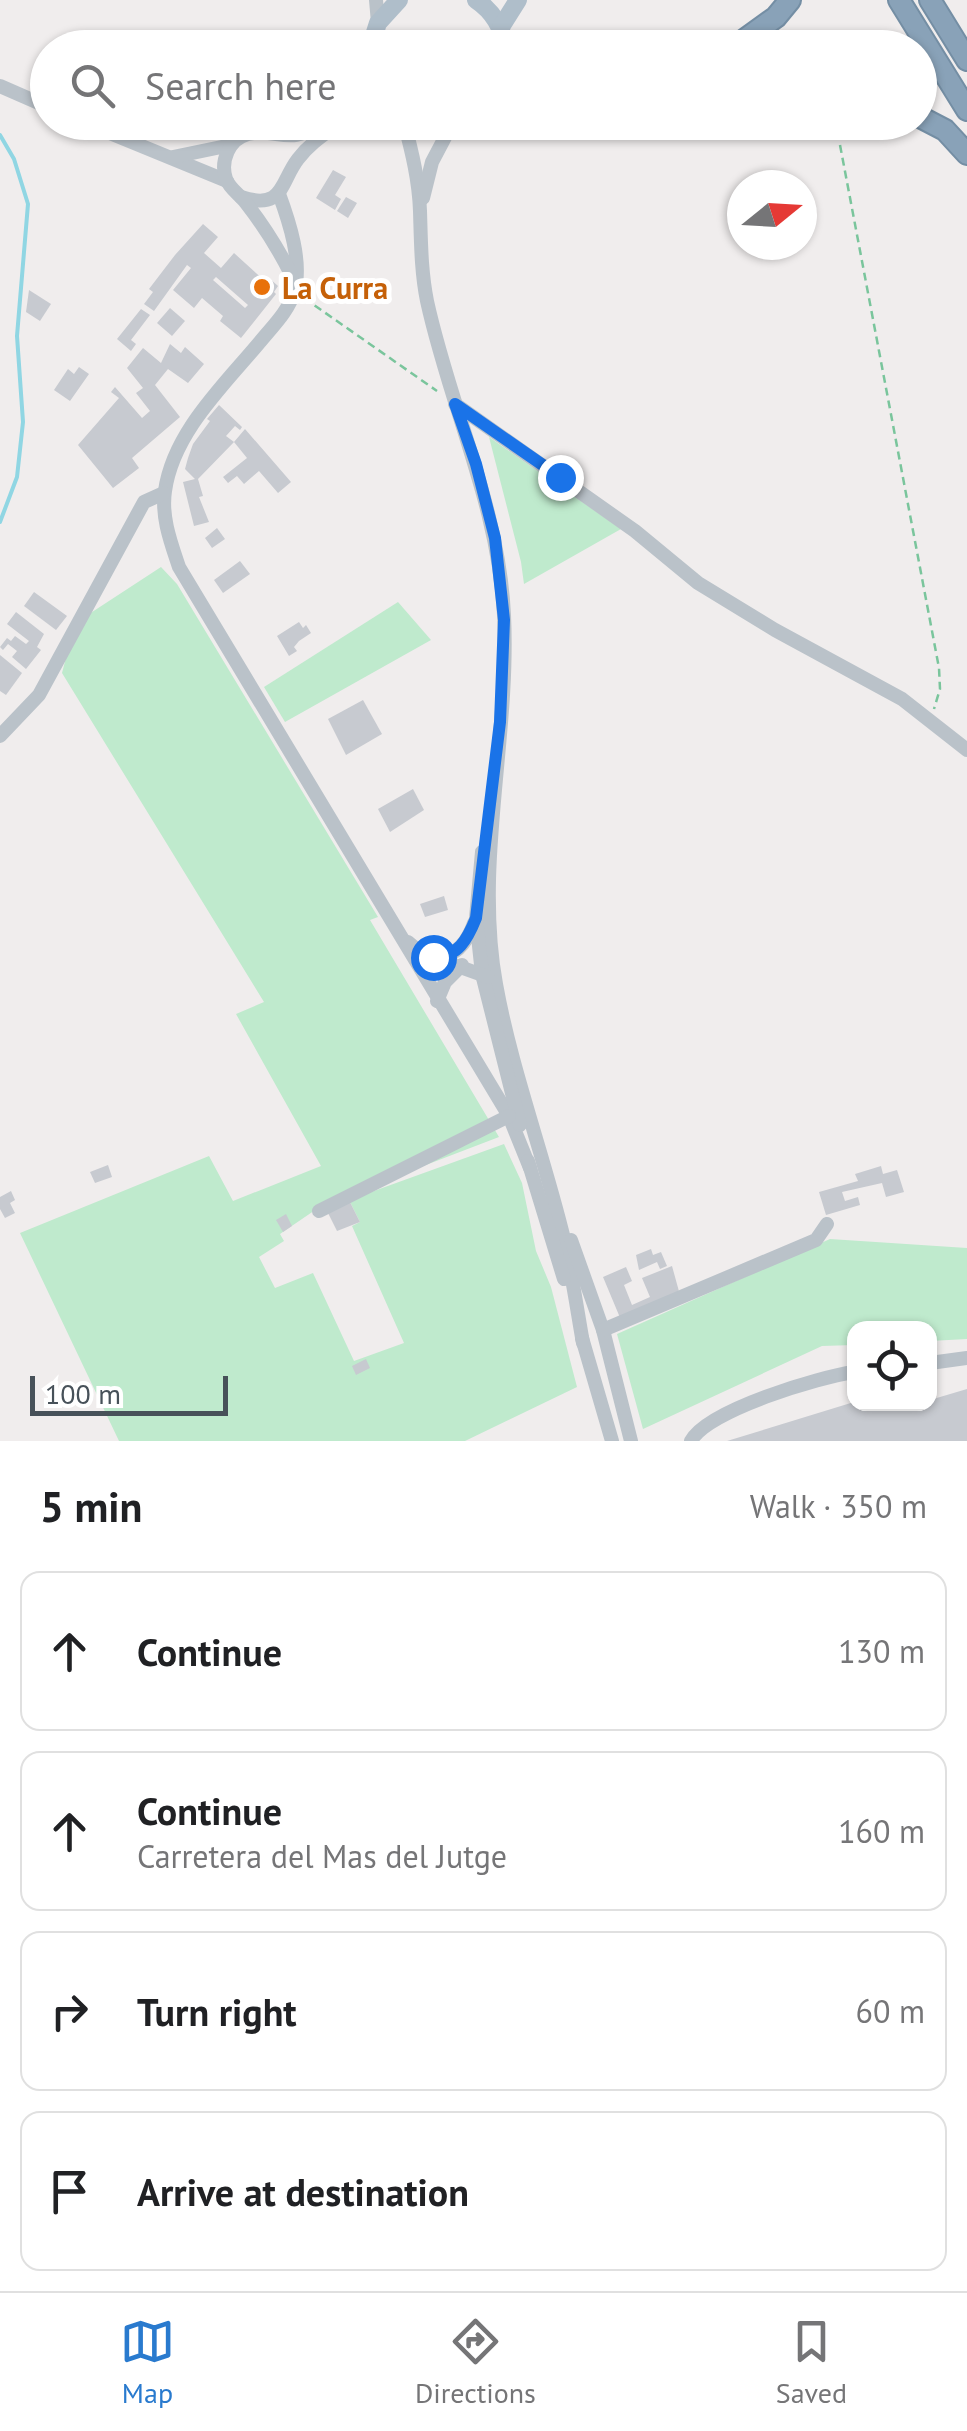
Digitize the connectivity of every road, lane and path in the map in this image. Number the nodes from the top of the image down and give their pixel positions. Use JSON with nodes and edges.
{"nodes":[{"id":1,"x":376,"y":0,"type":"edge"},
{"id":2,"x":399,"y":0,"type":"edge"},
{"id":3,"x":476,"y":0,"type":"edge"},
{"id":4,"x":518,"y":0,"type":"edge"},
{"id":5,"x":790,"y":0,"type":"edge"},
{"id":6,"x":899,"y":0,"type":"edge"},
{"id":7,"x":930,"y":0,"type":"edge"},
{"id":8,"x":378,"y":23,"type":"junction"},
{"id":9,"x":501,"y":27,"type":"junction"},
{"id":10,"x":376,"y":30,"type":"edge"},
{"id":11,"x":502,"y":30,"type":"edge"},
{"id":12,"x":758,"y":30,"type":"edge"},
{"id":13,"x":918,"y":30,"type":"edge"},
{"id":14,"x":967,"y":60,"type":"edge"},
{"id":15,"x":937,"y":61,"type":"edge"},
{"id":16,"x":0,"y":86,"type":"edge"},
{"id":17,"x":30,"y":99,"type":"edge"},
{"id":18,"x":967,"y":110,"type":"edge"},
{"id":19,"x":937,"y":126,"type":"edge"},
{"id":20,"x":129,"y":140,"type":"edge"},
{"id":21,"x":240,"y":140,"type":"edge"},
{"id":22,"x":274,"y":140,"type":"edge"},
{"id":23,"x":316,"y":140,"type":"edge"},
{"id":24,"x":409,"y":140,"type":"edge"},
{"id":25,"x":444,"y":140,"type":"edge"},
{"id":26,"x":231,"y":145,"type":"junction"},
{"id":27,"x":840,"y":145,"type":"dead end"},
{"id":28,"x":967,"y":154,"type":"edge"},
{"id":29,"x":172,"y":157,"type":"junction"},
{"id":30,"x":292,"y":168,"type":"junction"},
{"id":31,"x":226,"y":181,"type":"junction"},
{"id":32,"x":278,"y":194,"type":"junction"},
{"id":33,"x":242,"y":197,"type":"junction"},
{"id":34,"x":420,"y":208,"type":"junction"},
{"id":35,"x":295,"y":286,"type":"junction"},
{"id":36,"x":455,"y":404,"type":"junction"},
{"id":37,"x":164,"y":494,"type":"junction"},
{"id":38,"x":928,"y":718,"type":"junction"},
{"id":39,"x":500,"y":722,"type":"junction"},
{"id":40,"x":0,"y":736,"type":"edge"},
{"id":41,"x":967,"y":750,"type":"edge"},
{"id":42,"x":476,"y":918,"type":"junction"},
{"id":43,"x":390,"y":923,"type":"junction"},
{"id":44,"x":433,"y":957,"type":"junction"},
{"id":45,"x":462,"y":965,"type":"junction"},
{"id":46,"x":489,"y":979,"type":"junction"},
{"id":47,"x":437,"y":1002,"type":"junction"},
{"id":48,"x":509,"y":1116,"type":"junction"},
{"id":49,"x":536,"y":1166,"type":"junction"},
{"id":50,"x":319,"y":1211,"type":"dead end"},
{"id":51,"x":827,"y":1224,"type":"dead end"},
{"id":52,"x":603,"y":1330,"type":"junction"},
{"id":53,"x":967,"y":1358,"type":"edge"},
{"id":54,"x":937,"y":1362,"type":"edge"},
{"id":55,"x":847,"y":1373,"type":"edge"},
{"id":56,"x":612,"y":1441,"type":"edge"},
{"id":57,"x":632,"y":1441,"type":"edge"},
{"id":58,"x":691,"y":1441,"type":"edge"}],
"edges":[{"from":1,"to":8,"type":"street"},
{"from":2,"to":8,"type":"main road"},
{"from":3,"to":9,"type":"main road"},
{"from":4,"to":9,"type":"main road"},
{"from":5,"to":12,"type":"highway"},
{"from":6,"to":13,"type":"highway"},
{"from":7,"to":14,"type":"highway"},
{"from":8,"to":10,"type":"main road"},
{"from":9,"to":11,"type":"main road"},
{"from":15,"to":18,"type":"highway"},
{"from":16,"to":17,"type":"street"},
{"from":19,"to":28,"type":"highway"},
{"from":20,"to":29,"type":"street"},
{"from":21,"to":26,"type":"street"},
{"from":22,"to":30,"type":"street"},
{"from":23,"to":30,"type":"street"},
{"from":24,"to":34,"type":"street"},
{"from":25,"to":34,"type":"street"},
{"from":26,"to":29,"type":"street"},
{"from":26,"to":31,"type":"street"},
{"from":27,"to":38,"type":"path"},
{"from":29,"to":31,"type":"street"},
{"from":30,"to":32,"type":"street"},
{"from":31,"to":33,"type":"street"},
{"from":32,"to":33,"type":"street"},
{"from":32,"to":35,"type":"street"},
{"from":33,"to":35,"type":"street"},
{"from":34,"to":36,"type":"street"},
{"from":35,"to":36,"type":"path"},
{"from":35,"to":37,"type":"street"},
{"from":36,"to":38,"type":"street"},
{"from":36,"to":39,"type":"street"},
{"from":37,"to":40,"type":"street"},
{"from":37,"to":43,"type":"street"},
{"from":38,"to":41,"type":"street"},
{"from":39,"to":42,"type":"street"},
{"from":39,"to":46,"type":"street"},
{"from":42,"to":44,"type":"street"},
{"from":42,"to":46,"type":"street"},
{"from":43,"to":44,"type":"street"},
{"from":43,"to":47,"type":"street"},
{"from":44,"to":45,"type":"street"},
{"from":45,"to":46,"type":"street"},
{"from":45,"to":47,"type":"street"},
{"from":46,"to":49,"type":"street"},
{"from":47,"to":48,"type":"street"},
{"from":48,"to":49,"type":"street"},
{"from":48,"to":50,"type":"street"},
{"from":49,"to":52,"type":"street"},
{"from":49,"to":56,"type":"street"},
{"from":51,"to":52,"type":"street"},
{"from":52,"to":57,"type":"street"},
{"from":53,"to":54,"type":"street"},
{"from":55,"to":58,"type":"street"}]}
